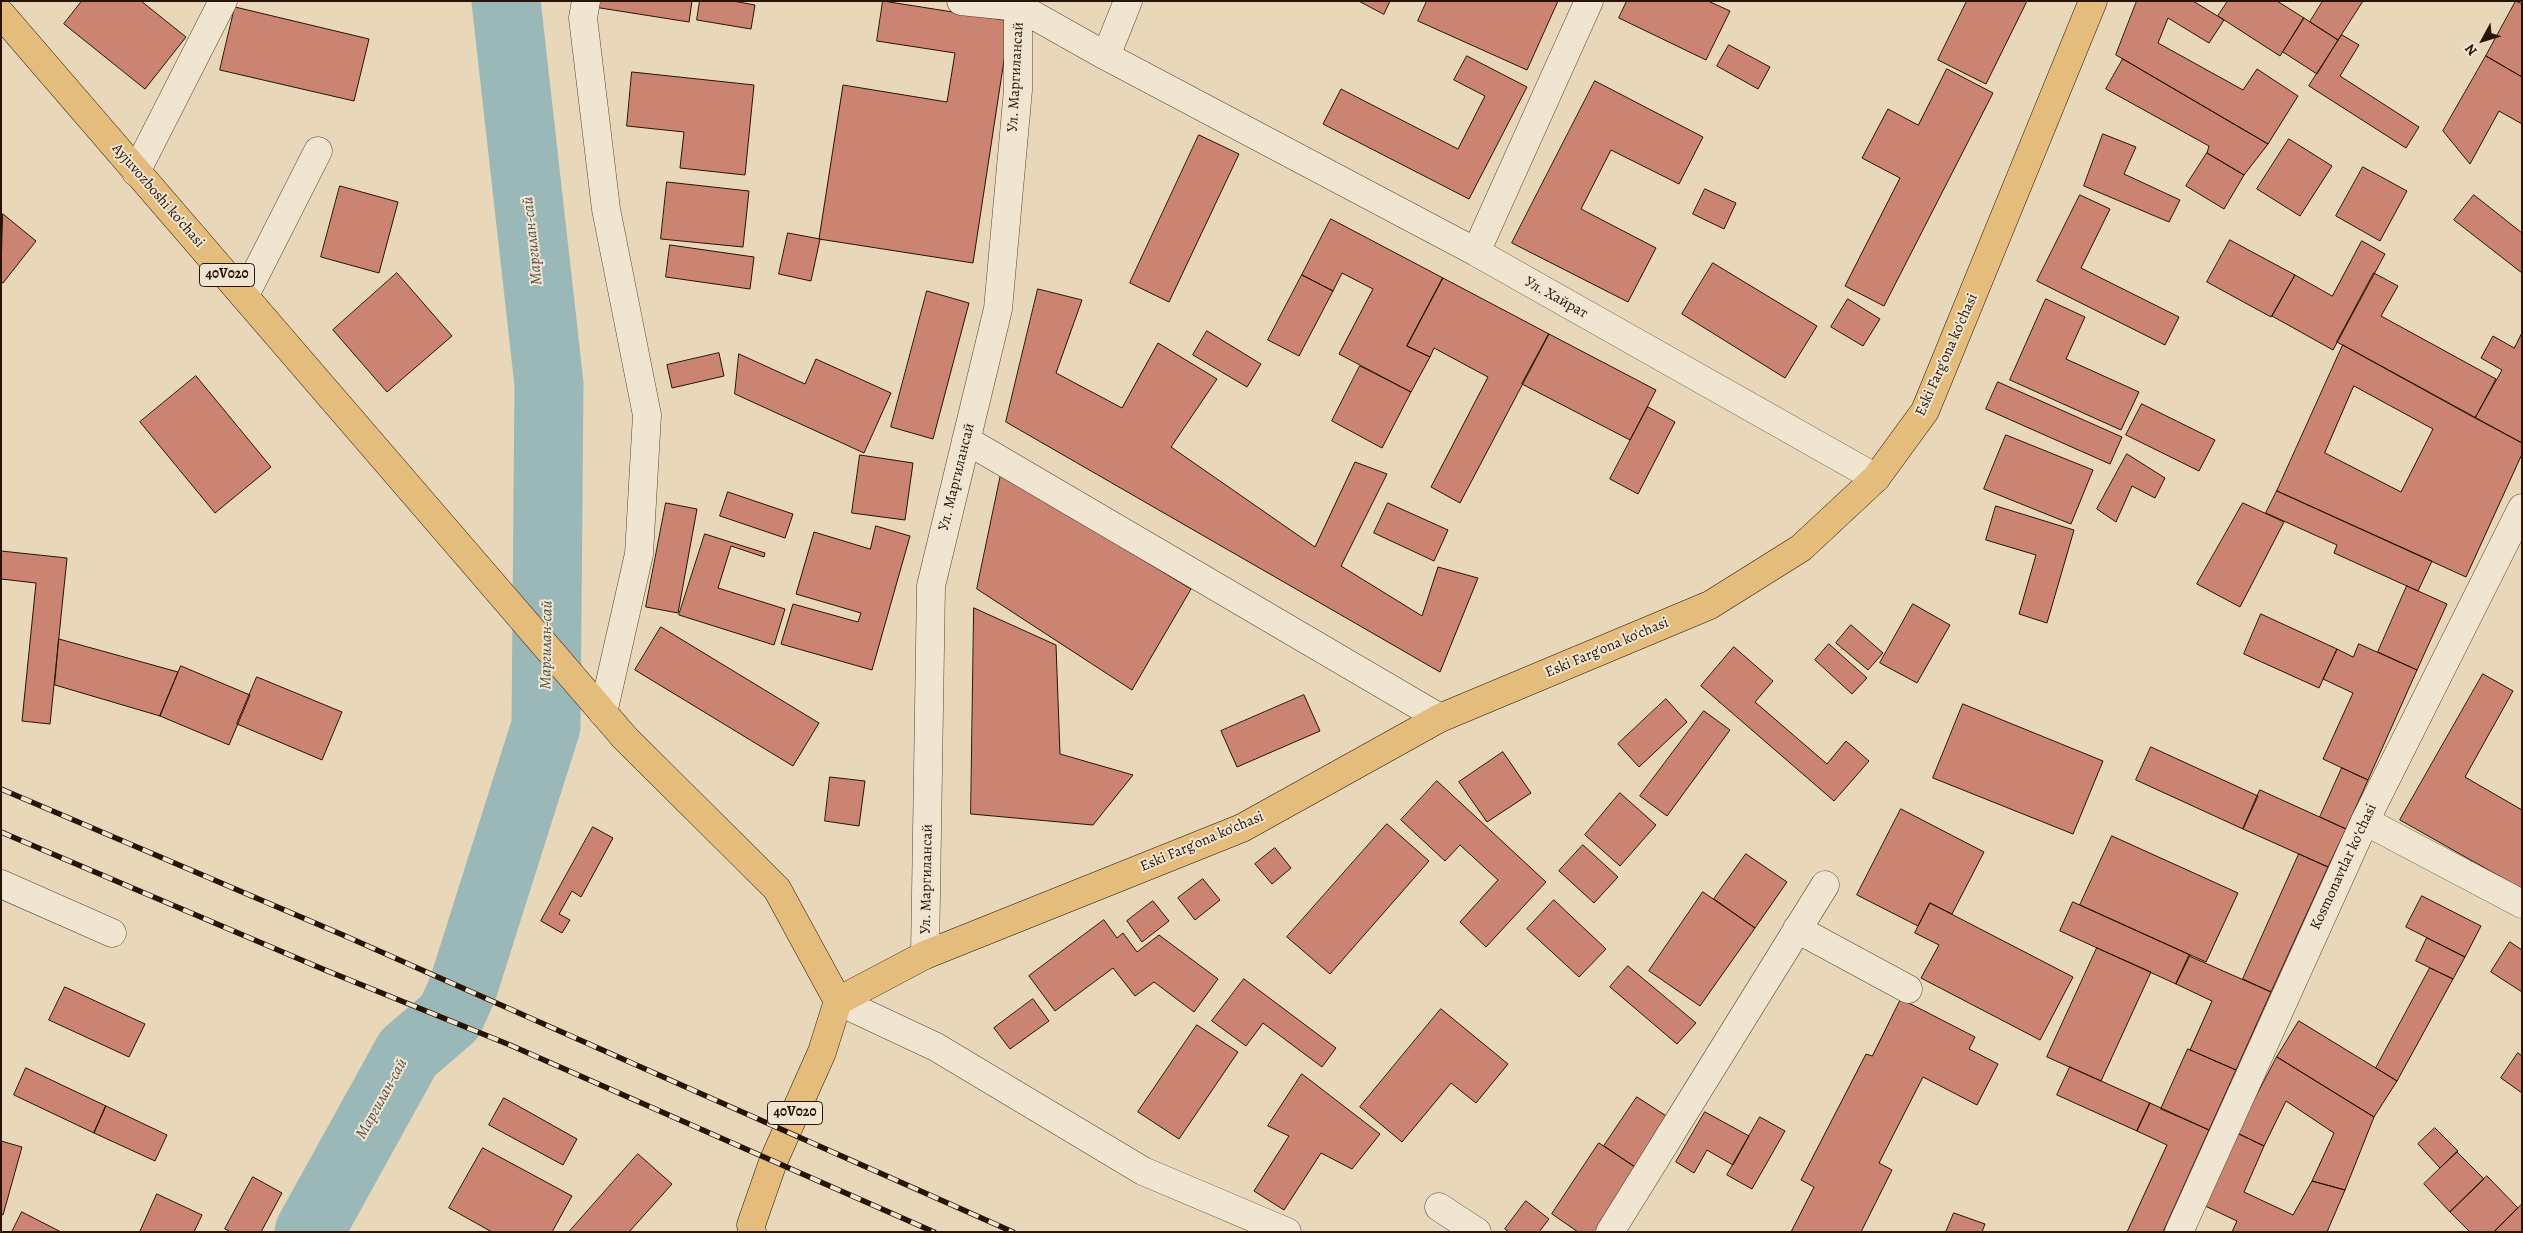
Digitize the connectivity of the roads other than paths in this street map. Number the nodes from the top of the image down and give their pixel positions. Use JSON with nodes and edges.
{"nodes":[{"id":1,"x":224,"y":1,"type":"edge"},
{"id":2,"x":586,"y":1,"type":"edge"},
{"id":3,"x":961,"y":1,"type":"edge"},
{"id":4,"x":1128,"y":1,"type":"edge"},
{"id":5,"x":1589,"y":1,"type":"edge"},
{"id":6,"x":2093,"y":1,"type":"edge"},
{"id":7,"x":1018,"y":4,"type":"edge"},
{"id":8,"x":1,"y":14,"type":"edge"},
{"id":9,"x":1106,"y":56,"type":"junction"},
{"id":10,"x":318,"y":151,"type":"dead end"},
{"id":11,"x":136,"y":172,"type":"junction"},
{"id":12,"x":1476,"y":252,"type":"junction"},
{"id":13,"x":245,"y":295,"type":"junction"},
{"id":14,"x":966,"y":440,"type":"junction"},
{"id":15,"x":1876,"y":478,"type":"junction"},
{"id":16,"x":2522,"y":508,"type":"edge"},
{"id":17,"x":603,"y":713,"type":"junction"},
{"id":18,"x":1440,"y":718,"type":"junction"},
{"id":19,"x":2365,"y":821,"type":"junction"},
{"id":20,"x":1,"y":884,"type":"edge"},
{"id":21,"x":1825,"y":885,"type":"dead end"},
{"id":22,"x":2522,"y":904,"type":"edge"},
{"id":23,"x":1797,"y":930,"type":"junction"},
{"id":24,"x":112,"y":933,"type":"dead end"},
{"id":25,"x":925,"y":955,"type":"junction"},
{"id":26,"x":1908,"y":989,"type":"dead end"},
{"id":27,"x":838,"y":1001,"type":"junction"},
{"id":28,"x":1439,"y":1207,"type":"dead end"},
{"id":29,"x":752,"y":1229,"type":"edge"},
{"id":30,"x":1286,"y":1232,"type":"edge"},
{"id":31,"x":1477,"y":1232,"type":"edge"},
{"id":32,"x":1610,"y":1232,"type":"edge"},
{"id":33,"x":2179,"y":1232,"type":"edge"}],
"edges":[{"from":1,"to":11,"type":"street"},
{"from":2,"to":17,"type":"street"},
{"from":3,"to":7,"type":"street"},
{"from":4,"to":9,"type":"street"},
{"from":5,"to":12,"type":"street"},
{"from":6,"to":15,"type":"main road","name":"Eski Farg'ona ko'chasi"},
{"from":7,"to":9,"type":"street","name":"Ул. Хайрат"},
{"from":7,"to":14,"type":"street","name":"Ул. Маргилансай"},
{"from":8,"to":11,"type":"main road","name":"Ayjuvozboshi ko'chasi","number":"40V020"},
{"from":9,"to":12,"type":"street","name":"Ул. Хайрат"},
{"from":10,"to":13,"type":"street"},
{"from":11,"to":13,"type":"main road","name":"Ayjuvozboshi ko'chasi","number":"40V020"},
{"from":12,"to":15,"type":"street","name":"Ул. Хайрат"},
{"from":13,"to":17,"type":"main road","name":"Ayjuvozboshi ko'chasi","number":"40V020"},
{"from":14,"to":18,"type":"street"},
{"from":14,"to":25,"type":"street","name":"Ул. Маргилансай"},
{"from":15,"to":18,"type":"main road","name":"Eski Farg'ona ko'chasi"},
{"from":16,"to":19,"type":"street","name":"Kosmonavtlar koʻchasi"},
{"from":17,"to":27,"type":"main road","number":"40V020"},
{"from":18,"to":25,"type":"main road","name":"Eski Farg'ona ko'chasi"},
{"from":19,"to":22,"type":"street"},
{"from":19,"to":33,"type":"street","name":"Kosmonavtlar koʻchasi"},
{"from":20,"to":24,"type":"street"},
{"from":21,"to":23,"type":"street"},
{"from":23,"to":26,"type":"street"},
{"from":23,"to":32,"type":"street"},
{"from":25,"to":27,"type":"main road","name":"Eski Farg'ona ko'chasi"},
{"from":27,"to":29,"type":"main road","number":"40V020"},
{"from":27,"to":30,"type":"street"},
{"from":28,"to":31,"type":"street"}]}
